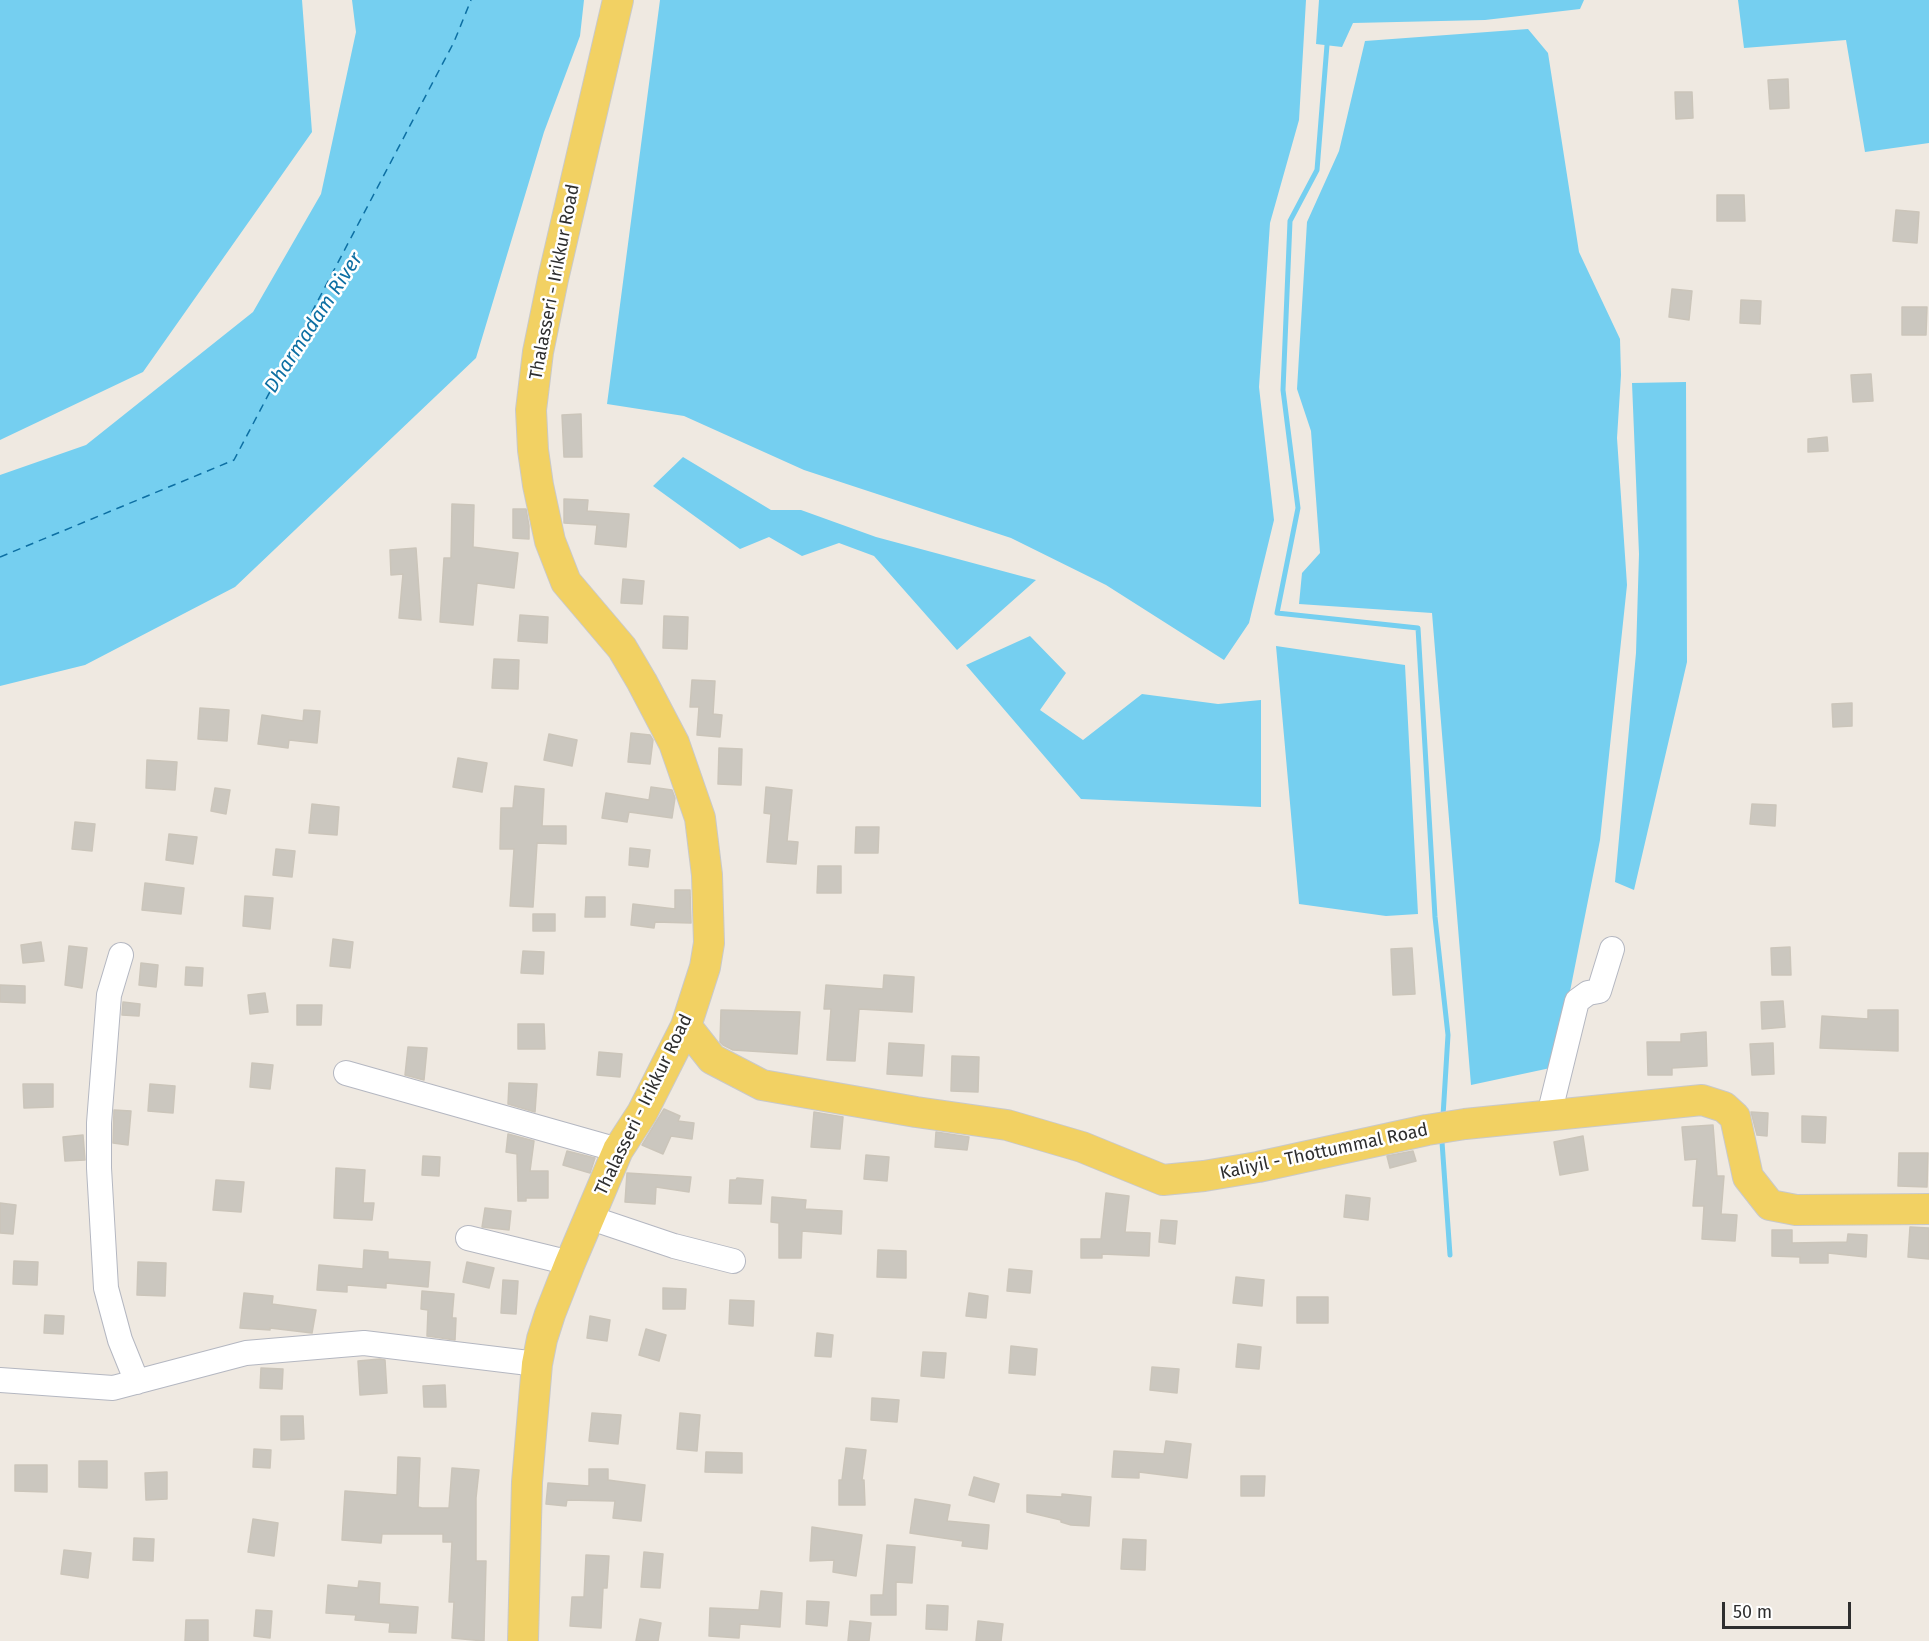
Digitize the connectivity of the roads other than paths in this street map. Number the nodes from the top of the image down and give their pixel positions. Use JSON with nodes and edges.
{"nodes":[{"id":1,"x":618,"y":0,"type":"edge"},
{"id":2,"x":1612,"y":949,"type":"dead end"},
{"id":3,"x":121,"y":955,"type":"dead end"},
{"id":4,"x":686,"y":1026,"type":"junction"},
{"id":5,"x":346,"y":1073,"type":"dead end"},
{"id":6,"x":1549,"y":1115,"type":"junction"},
{"id":7,"x":618,"y":1150,"type":"junction"},
{"id":8,"x":1929,"y":1209,"type":"edge"},
{"id":9,"x":591,"y":1218,"type":"junction"},
{"id":10,"x":468,"y":1238,"type":"dead end"},
{"id":11,"x":733,"y":1261,"type":"dead end"},
{"id":12,"x":570,"y":1263,"type":"junction"},
{"id":13,"x":537,"y":1364,"type":"junction"},
{"id":14,"x":0,"y":1380,"type":"edge"},
{"id":15,"x":137,"y":1382,"type":"junction"},
{"id":16,"x":523,"y":1641,"type":"edge"}],
"edges":[{"from":1,"to":4,"type":"main road","name":"Thalasseri - Irikkur Road"},
{"from":2,"to":6,"type":"street"},
{"from":3,"to":15,"type":"street"},
{"from":4,"to":6,"type":"main road","name":"Kaliyil - Thottummal Road"},
{"from":4,"to":7,"type":"main road","name":"Thalasseri - Irikkur Road"},
{"from":5,"to":7,"type":"street"},
{"from":6,"to":8,"type":"main road","name":"Kaliyil - Thottummal Road"},
{"from":7,"to":9,"type":"main road","name":"Thalasseri - Irikkur Road"},
{"from":9,"to":11,"type":"street"},
{"from":9,"to":12,"type":"main road","name":"Thalasseri - Irikkur Road"},
{"from":10,"to":12,"type":"street"},
{"from":12,"to":13,"type":"main road","name":"Thalasseri - Irikkur Road"},
{"from":13,"to":15,"type":"street"},
{"from":13,"to":16,"type":"main road","name":"Thalasseri - Irikkur Road"},
{"from":14,"to":15,"type":"street"}]}
